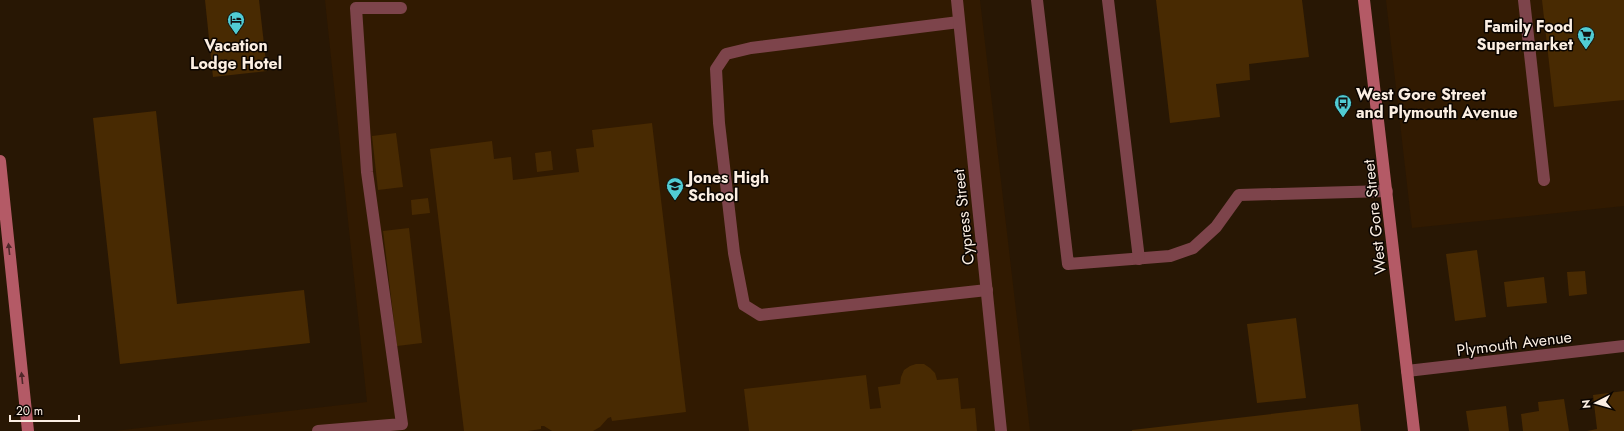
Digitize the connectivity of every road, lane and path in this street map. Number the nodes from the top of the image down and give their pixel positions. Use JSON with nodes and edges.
{"nodes":[{"id":1,"x":957,"y":0,"type":"edge"},
{"id":2,"x":1037,"y":0,"type":"edge"},
{"id":3,"x":1108,"y":0,"type":"edge"},
{"id":4,"x":1364,"y":0,"type":"edge"},
{"id":5,"x":1524,"y":0,"type":"edge"},
{"id":6,"x":401,"y":8,"type":"dead end"},
{"id":7,"x":959,"y":22,"type":"junction"},
{"id":8,"x":0,"y":161,"type":"edge"},
{"id":9,"x":1544,"y":180,"type":"dead end"},
{"id":10,"x":1387,"y":191,"type":"junction"},
{"id":11,"x":1139,"y":259,"type":"junction"},
{"id":12,"x":987,"y":290,"type":"junction"},
{"id":13,"x":1624,"y":346,"type":"edge"},
{"id":14,"x":1407,"y":371,"type":"junction"},
{"id":15,"x":28,"y":431,"type":"edge"},
{"id":16,"x":318,"y":431,"type":"edge"},
{"id":17,"x":1001,"y":431,"type":"edge"},
{"id":18,"x":1414,"y":431,"type":"edge"}],
"edges":[{"from":1,"to":7,"type":"street","name":"Cypress Street"},
{"from":2,"to":11,"type":"street"},
{"from":3,"to":11,"type":"street"},
{"from":4,"to":10,"type":"street","name":"West Gore Street"},
{"from":5,"to":9,"type":"street"},
{"from":6,"to":16,"type":"street"},
{"from":7,"to":12,"type":"street","name":"Cypress Street"},
{"from":7,"to":12,"type":"street"},
{"from":15,"to":8,"type":"street","one_way":true},
{"from":10,"to":11,"type":"street"},
{"from":10,"to":14,"type":"street","name":"West Gore Street"},
{"from":12,"to":17,"type":"street","name":"Cypress Street"},
{"from":13,"to":14,"type":"street","name":"Plymouth Avenue"},
{"from":14,"to":18,"type":"street","name":"West Gore Street"}]}
